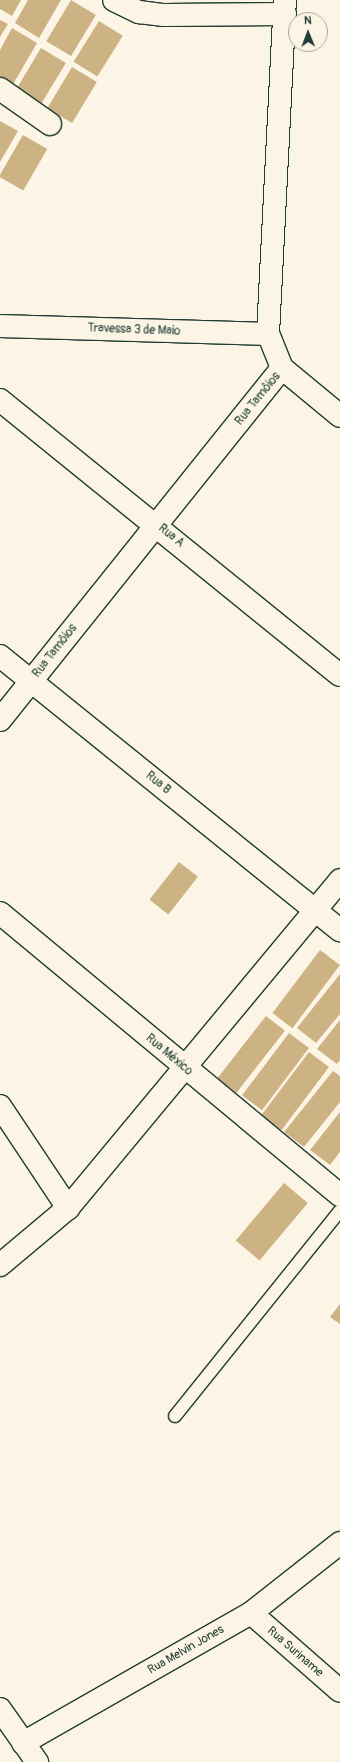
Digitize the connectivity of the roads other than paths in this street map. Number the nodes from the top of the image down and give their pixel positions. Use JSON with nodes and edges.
{"nodes":[{"id":1,"x":114,"y":0,"type":"edge"},
{"id":2,"x":285,"y":7,"type":"edge"},
{"id":3,"x":0,"y":89,"type":"edge"},
{"id":4,"x":50,"y":124,"type":"dead end"},
{"id":5,"x":0,"y":326,"type":"edge"},
{"id":6,"x":268,"y":334,"type":"junction"},
{"id":7,"x":282,"y":368,"type":"junction"},
{"id":8,"x":0,"y":400,"type":"edge"},
{"id":9,"x":340,"y":416,"type":"edge"},
{"id":10,"x":156,"y":524,"type":"junction"},
{"id":11,"x":0,"y":656,"type":"edge"},
{"id":12,"x":340,"y":674,"type":"edge"},
{"id":13,"x":31,"y":681,"type":"junction"},
{"id":14,"x":0,"y":720,"type":"edge"},
{"id":15,"x":340,"y":880,"type":"edge"},
{"id":16,"x":316,"y":910,"type":"junction"},
{"id":17,"x":0,"y":913,"type":"edge"},
{"id":18,"x":340,"y":930,"type":"edge"},
{"id":19,"x":183,"y":1067,"type":"junction"},
{"id":20,"x":0,"y":1106,"type":"edge"},
{"id":21,"x":340,"y":1194,"type":"edge"},
{"id":22,"x":68,"y":1208,"type":"junction"},
{"id":23,"x":340,"y":1211,"type":"edge"},
{"id":24,"x":0,"y":1265,"type":"edge"},
{"id":25,"x":175,"y":1416,"type":"dead end"},
{"id":26,"x":340,"y":1543,"type":"edge"},
{"id":27,"x":251,"y":1613,"type":"junction"},
{"id":28,"x":340,"y":1691,"type":"edge"},
{"id":29,"x":0,"y":1710,"type":"edge"},
{"id":30,"x":23,"y":1743,"type":"junction"},
{"id":31,"x":38,"y":1762,"type":"edge"}],
"edges":[{"from":1,"to":2,"type":"street"},
{"from":2,"to":6,"type":"street","name":"Rua Tamôios"},
{"from":3,"to":4,"type":"street"},
{"from":5,"to":6,"type":"street","name":"Travessa 3 de Maio"},
{"from":6,"to":7,"type":"street","name":"Rua Tamôios"},
{"from":7,"to":9,"type":"street"},
{"from":7,"to":10,"type":"street","name":"Rua Tamôios"},
{"from":8,"to":10,"type":"street","name":"Rua A"},
{"from":10,"to":12,"type":"street","name":"Rua A"},
{"from":10,"to":13,"type":"street","name":"Rua Tamôios"},
{"from":11,"to":13,"type":"street","name":"Rua B"},
{"from":13,"to":14,"type":"street","name":"Rua Tamôios"},
{"from":13,"to":16,"type":"street","name":"Rua B"},
{"from":15,"to":16,"type":"street"},
{"from":16,"to":18,"type":"street","name":"Rua B"},
{"from":16,"to":19,"type":"street"},
{"from":17,"to":19,"type":"street","name":"Rua México"},
{"from":19,"to":21,"type":"street","name":"Rua México"},
{"from":19,"to":22,"type":"street"},
{"from":20,"to":22,"type":"street"},
{"from":22,"to":24,"type":"street"},
{"from":23,"to":25,"type":"lane"},
{"from":26,"to":27,"type":"street","name":"Rua Melvin Jones"},
{"from":27,"to":28,"type":"street","name":"Rua Suriname"},
{"from":27,"to":30,"type":"street","name":"Rua Melvin Jones"},
{"from":29,"to":30,"type":"street"},
{"from":30,"to":31,"type":"street"}]}
